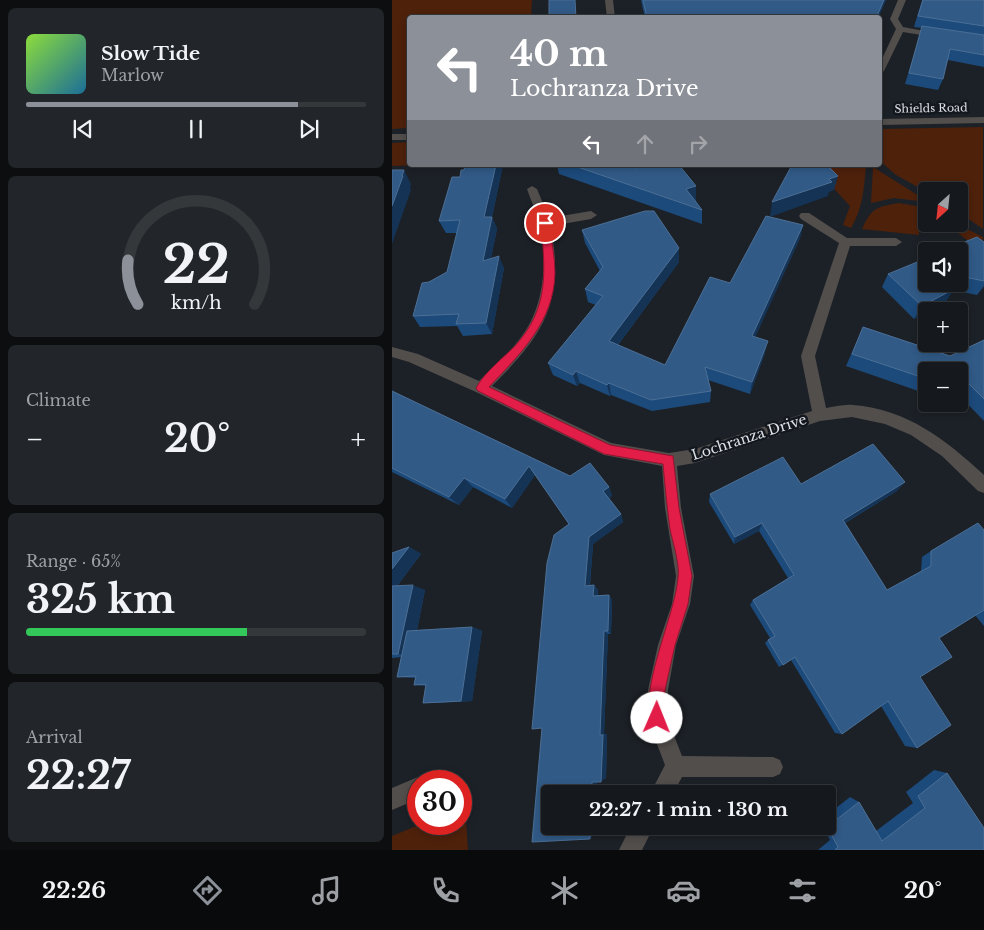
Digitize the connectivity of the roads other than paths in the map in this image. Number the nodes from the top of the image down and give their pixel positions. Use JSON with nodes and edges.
{"nodes":[{"id":1,"x":609,"y":0,"type":"edge"},
{"id":2,"x":902,"y":0,"type":"edge"},
{"id":3,"x":611,"y":15,"type":"edge"},
{"id":4,"x":900,"y":29,"type":"junction"},
{"id":5,"x":946,"y":36,"type":"edge"},
{"id":6,"x":882,"y":67,"type":"edge"},
{"id":7,"x":984,"y":120,"type":"edge"},
{"id":8,"x":882,"y":122,"type":"edge"},
{"id":9,"x":392,"y":137,"type":"edge"},
{"id":10,"x":407,"y":137,"type":"edge"},
{"id":11,"x":532,"y":189,"type":"dead end"},
{"id":12,"x":591,"y":215,"type":"dead end"},
{"id":13,"x":805,"y":216,"type":"dead end"},
{"id":14,"x":545,"y":223,"type":"junction"},
{"id":15,"x":845,"y":242,"type":"junction"},
{"id":16,"x":896,"y":242,"type":"dead end"},
{"id":17,"x":392,"y":352,"type":"edge"},
{"id":18,"x":481,"y":388,"type":"junction"},
{"id":19,"x":820,"y":414,"type":"junction"},
{"id":20,"x":669,"y":460,"type":"junction"},
{"id":21,"x":984,"y":486,"type":"edge"},
{"id":22,"x":676,"y":766,"type":"junction"},
{"id":23,"x":773,"y":767,"type":"dead end"},
{"id":24,"x":666,"y":785,"type":"edge"},
{"id":25,"x":407,"y":793,"type":"edge"},
{"id":26,"x":392,"y":799,"type":"edge"},
{"id":27,"x":638,"y":835,"type":"edge"},
{"id":28,"x":630,"y":850,"type":"edge"}],
"edges":[{"from":1,"to":3,"type":"street"},
{"from":2,"to":4,"type":"street"},
{"from":4,"to":5,"type":"street"},
{"from":4,"to":6,"type":"street"},
{"from":7,"to":8,"type":"street","name":"Shields Road"},
{"from":9,"to":10,"type":"street"},
{"from":11,"to":14,"type":"street"},
{"from":12,"to":14,"type":"street"},
{"from":13,"to":15,"type":"street"},
{"from":14,"to":18,"type":"street"},
{"from":15,"to":16,"type":"street"},
{"from":15,"to":19,"type":"street"},
{"from":17,"to":18,"type":"street","name":"Lochranza Drive"},
{"from":18,"to":20,"type":"street","name":"Lochranza Drive"},
{"from":19,"to":20,"type":"street","name":"Lochranza Drive"},
{"from":19,"to":21,"type":"street","name":"Lochranza Drive"},
{"from":20,"to":22,"type":"street"},
{"from":22,"to":23,"type":"street"},
{"from":22,"to":24,"type":"street"},
{"from":25,"to":26,"type":"street"},
{"from":27,"to":28,"type":"street"}]}
